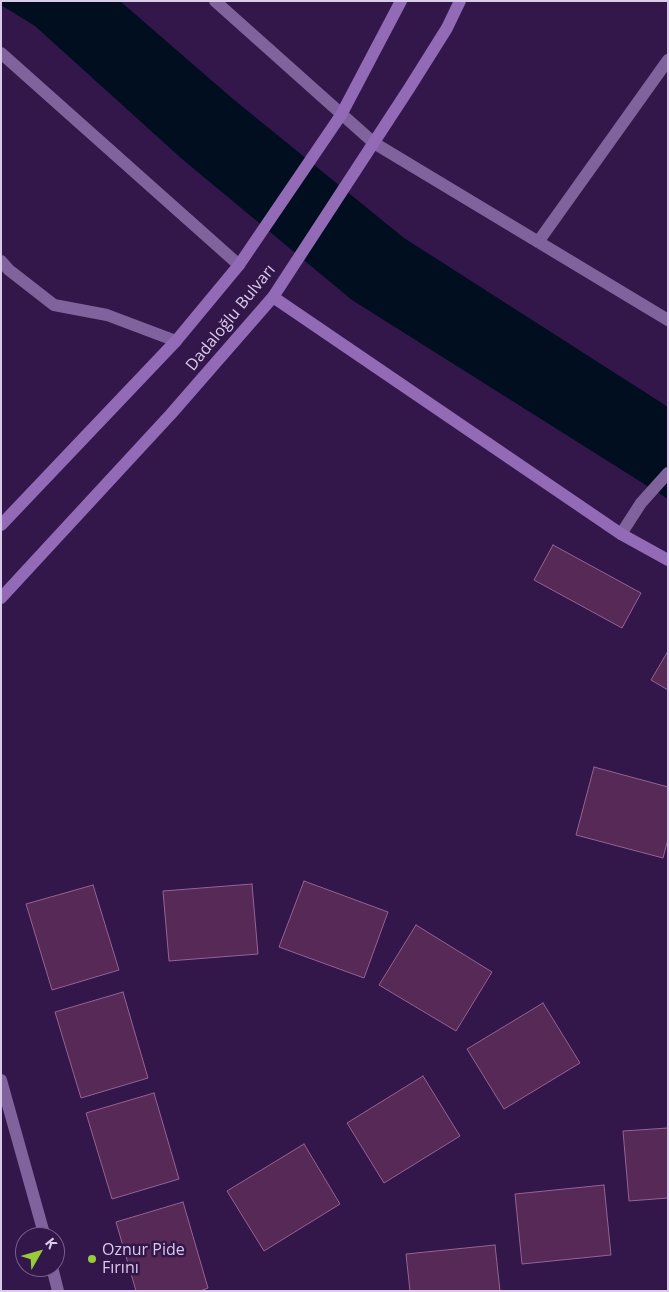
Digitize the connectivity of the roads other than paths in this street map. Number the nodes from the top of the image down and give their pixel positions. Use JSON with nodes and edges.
{"nodes":[{"id":1,"x":215,"y":1,"type":"edge"},
{"id":2,"x":400,"y":1,"type":"edge"},
{"id":3,"x":460,"y":1,"type":"edge"},
{"id":4,"x":1,"y":53,"type":"edge"},
{"id":5,"x":668,"y":60,"type":"edge"},
{"id":6,"x":342,"y":115,"type":"junction"},
{"id":7,"x":374,"y":143,"type":"junction"},
{"id":8,"x":538,"y":242,"type":"junction"},
{"id":9,"x":1,"y":261,"type":"edge"},
{"id":10,"x":239,"y":264,"type":"junction"},
{"id":11,"x":273,"y":297,"type":"junction"},
{"id":12,"x":668,"y":320,"type":"edge"},
{"id":13,"x":176,"y":341,"type":"junction"},
{"id":14,"x":668,"y":473,"type":"edge"},
{"id":15,"x":2,"y":524,"type":"edge"},
{"id":16,"x":621,"y":534,"type":"junction"},
{"id":17,"x":668,"y":560,"type":"edge"},
{"id":18,"x":1,"y":598,"type":"edge"},
{"id":19,"x":1,"y":1080,"type":"edge"},
{"id":20,"x":41,"y":1227,"type":"edge"},
{"id":21,"x":54,"y":1277,"type":"edge"},
{"id":22,"x":58,"y":1291,"type":"edge"}],
"edges":[{"from":1,"to":6,"type":"street"},
{"from":2,"to":6,"type":"main road","name":"Dadaloğlu Bulvarı"},
{"from":3,"to":7,"type":"main road","name":"Dadaloğlu Bulvarı"},
{"from":4,"to":10,"type":"street"},
{"from":5,"to":8,"type":"street"},
{"from":6,"to":7,"type":"street"},
{"from":6,"to":10,"type":"main road","name":"Dadaloğlu Bulvarı"},
{"from":7,"to":8,"type":"street"},
{"from":7,"to":11,"type":"main road","name":"Dadaloğlu Bulvarı"},
{"from":8,"to":12,"type":"street"},
{"from":9,"to":13,"type":"street"},
{"from":10,"to":13,"type":"main road","name":"Dadaloğlu Bulvarı"},
{"from":11,"to":16,"type":"main road"},
{"from":11,"to":18,"type":"main road","name":"Dadaloğlu Bulvarı"},
{"from":13,"to":15,"type":"main road","name":"Dadaloğlu Bulvarı"},
{"from":14,"to":16,"type":"street"},
{"from":16,"to":17,"type":"main road"},
{"from":19,"to":20,"type":"street"},
{"from":21,"to":22,"type":"street"}]}
